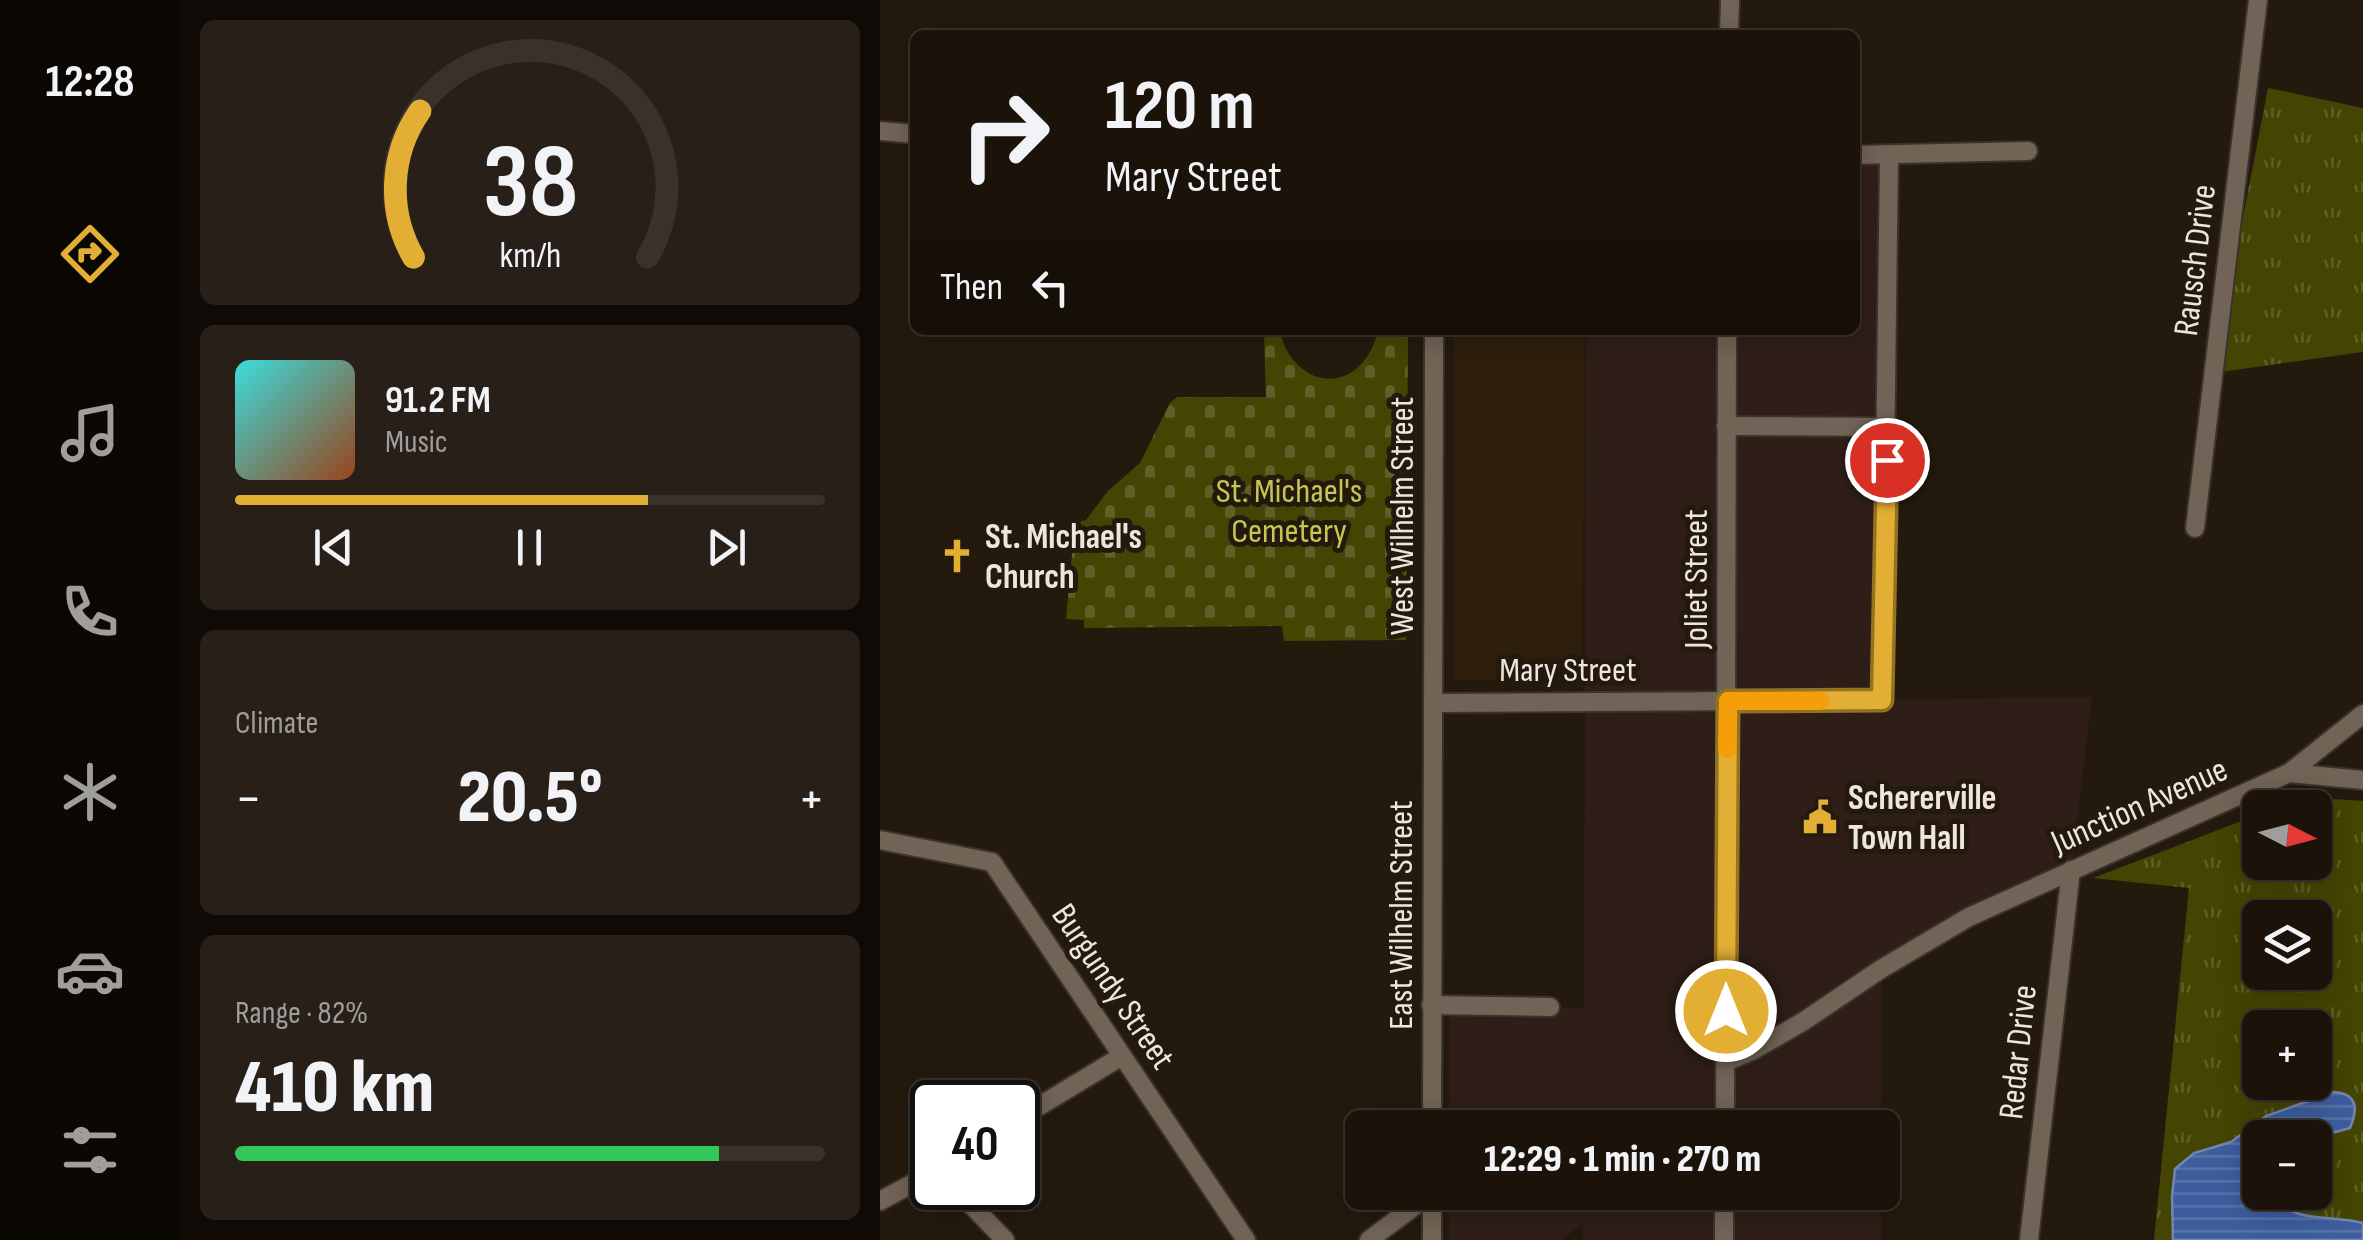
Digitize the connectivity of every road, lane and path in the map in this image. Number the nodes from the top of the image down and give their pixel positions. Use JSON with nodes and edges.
{"nodes":[{"id":1,"x":1730,"y":0,"type":"edge"},
{"id":2,"x":2258,"y":0,"type":"edge"},
{"id":3,"x":1729,"y":30,"type":"edge"},
{"id":4,"x":880,"y":131,"type":"edge"},
{"id":5,"x":910,"y":134,"type":"edge"},
{"id":6,"x":2028,"y":152,"type":"dead end"},
{"id":7,"x":1860,"y":155,"type":"edge"},
{"id":8,"x":1889,"y":155,"type":"junction"},
{"id":9,"x":1434,"y":335,"type":"edge"},
{"id":10,"x":1727,"y":335,"type":"edge"},
{"id":11,"x":1726,"y":426,"type":"junction"},
{"id":12,"x":1888,"y":428,"type":"junction"},
{"id":13,"x":2196,"y":528,"type":"dead end"},
{"id":14,"x":1728,"y":701,"type":"junction"},
{"id":15,"x":1433,"y":702,"type":"junction"},
{"id":16,"x":2363,"y":714,"type":"edge"},
{"id":17,"x":2289,"y":773,"type":"junction"},
{"id":18,"x":2363,"y":780,"type":"edge"},
{"id":19,"x":880,"y":840,"type":"edge"},
{"id":20,"x":2070,"y":870,"type":"junction"},
{"id":21,"x":1432,"y":1005,"type":"junction"},
{"id":22,"x":1550,"y":1006,"type":"dead end"},
{"id":23,"x":1122,"y":1056,"type":"junction"},
{"id":24,"x":1725,"y":1062,"type":"junction"},
{"id":25,"x":1040,"y":1106,"type":"edge"},
{"id":26,"x":1432,"y":1110,"type":"edge"},
{"id":27,"x":1725,"y":1110,"type":"edge"},
{"id":28,"x":910,"y":1182,"type":"edge"},
{"id":29,"x":883,"y":1193,"type":"edge"},
{"id":30,"x":976,"y":1210,"type":"edge"},
{"id":31,"x":1409,"y":1210,"type":"edge"},
{"id":32,"x":1432,"y":1210,"type":"edge"},
{"id":33,"x":1724,"y":1210,"type":"edge"},
{"id":34,"x":1006,"y":1240,"type":"edge"},
{"id":35,"x":1246,"y":1240,"type":"edge"},
{"id":36,"x":1369,"y":1240,"type":"edge"},
{"id":37,"x":1432,"y":1240,"type":"edge"},
{"id":38,"x":1724,"y":1240,"type":"edge"},
{"id":39,"x":2029,"y":1240,"type":"edge"}],
"edges":[{"from":1,"to":3,"type":"street"},
{"from":2,"to":13,"type":"street","name":"Rausch Drive"},
{"from":4,"to":5,"type":"street"},
{"from":6,"to":8,"type":"street"},
{"from":7,"to":8,"type":"street"},
{"from":8,"to":12,"type":"street"},
{"from":9,"to":15,"type":"street","name":"West Wilhelm Street"},
{"from":10,"to":11,"type":"street","name":"Joliet Street"},
{"from":11,"to":12,"type":"street"},
{"from":11,"to":14,"type":"street","name":"Joliet Street"},
{"from":12,"to":14,"type":"street","name":"Mary Street"},
{"from":14,"to":15,"type":"street","name":"Mary Street"},
{"from":14,"to":24,"type":"street","name":"Joliet Street"},
{"from":15,"to":21,"type":"street","name":"East Wilhelm Street"},
{"from":16,"to":17,"type":"street","name":"Junction Avenue"},
{"from":17,"to":18,"type":"street"},
{"from":17,"to":20,"type":"street","name":"Junction Avenue"},
{"from":19,"to":23,"type":"street","name":"Burgundy Street"},
{"from":20,"to":24,"type":"street","name":"Junction Avenue"},
{"from":20,"to":39,"type":"street","name":"Redar Drive"},
{"from":21,"to":22,"type":"street"},
{"from":21,"to":26,"type":"street","name":"East Wilhelm Street"},
{"from":23,"to":25,"type":"street"},
{"from":23,"to":35,"type":"street","name":"Burgundy Street"},
{"from":24,"to":27,"type":"street","name":"Joliet Street"},
{"from":28,"to":29,"type":"street"},
{"from":30,"to":34,"type":"street"},
{"from":31,"to":36,"type":"street"},
{"from":32,"to":37,"type":"street"},
{"from":33,"to":38,"type":"street"}]}
